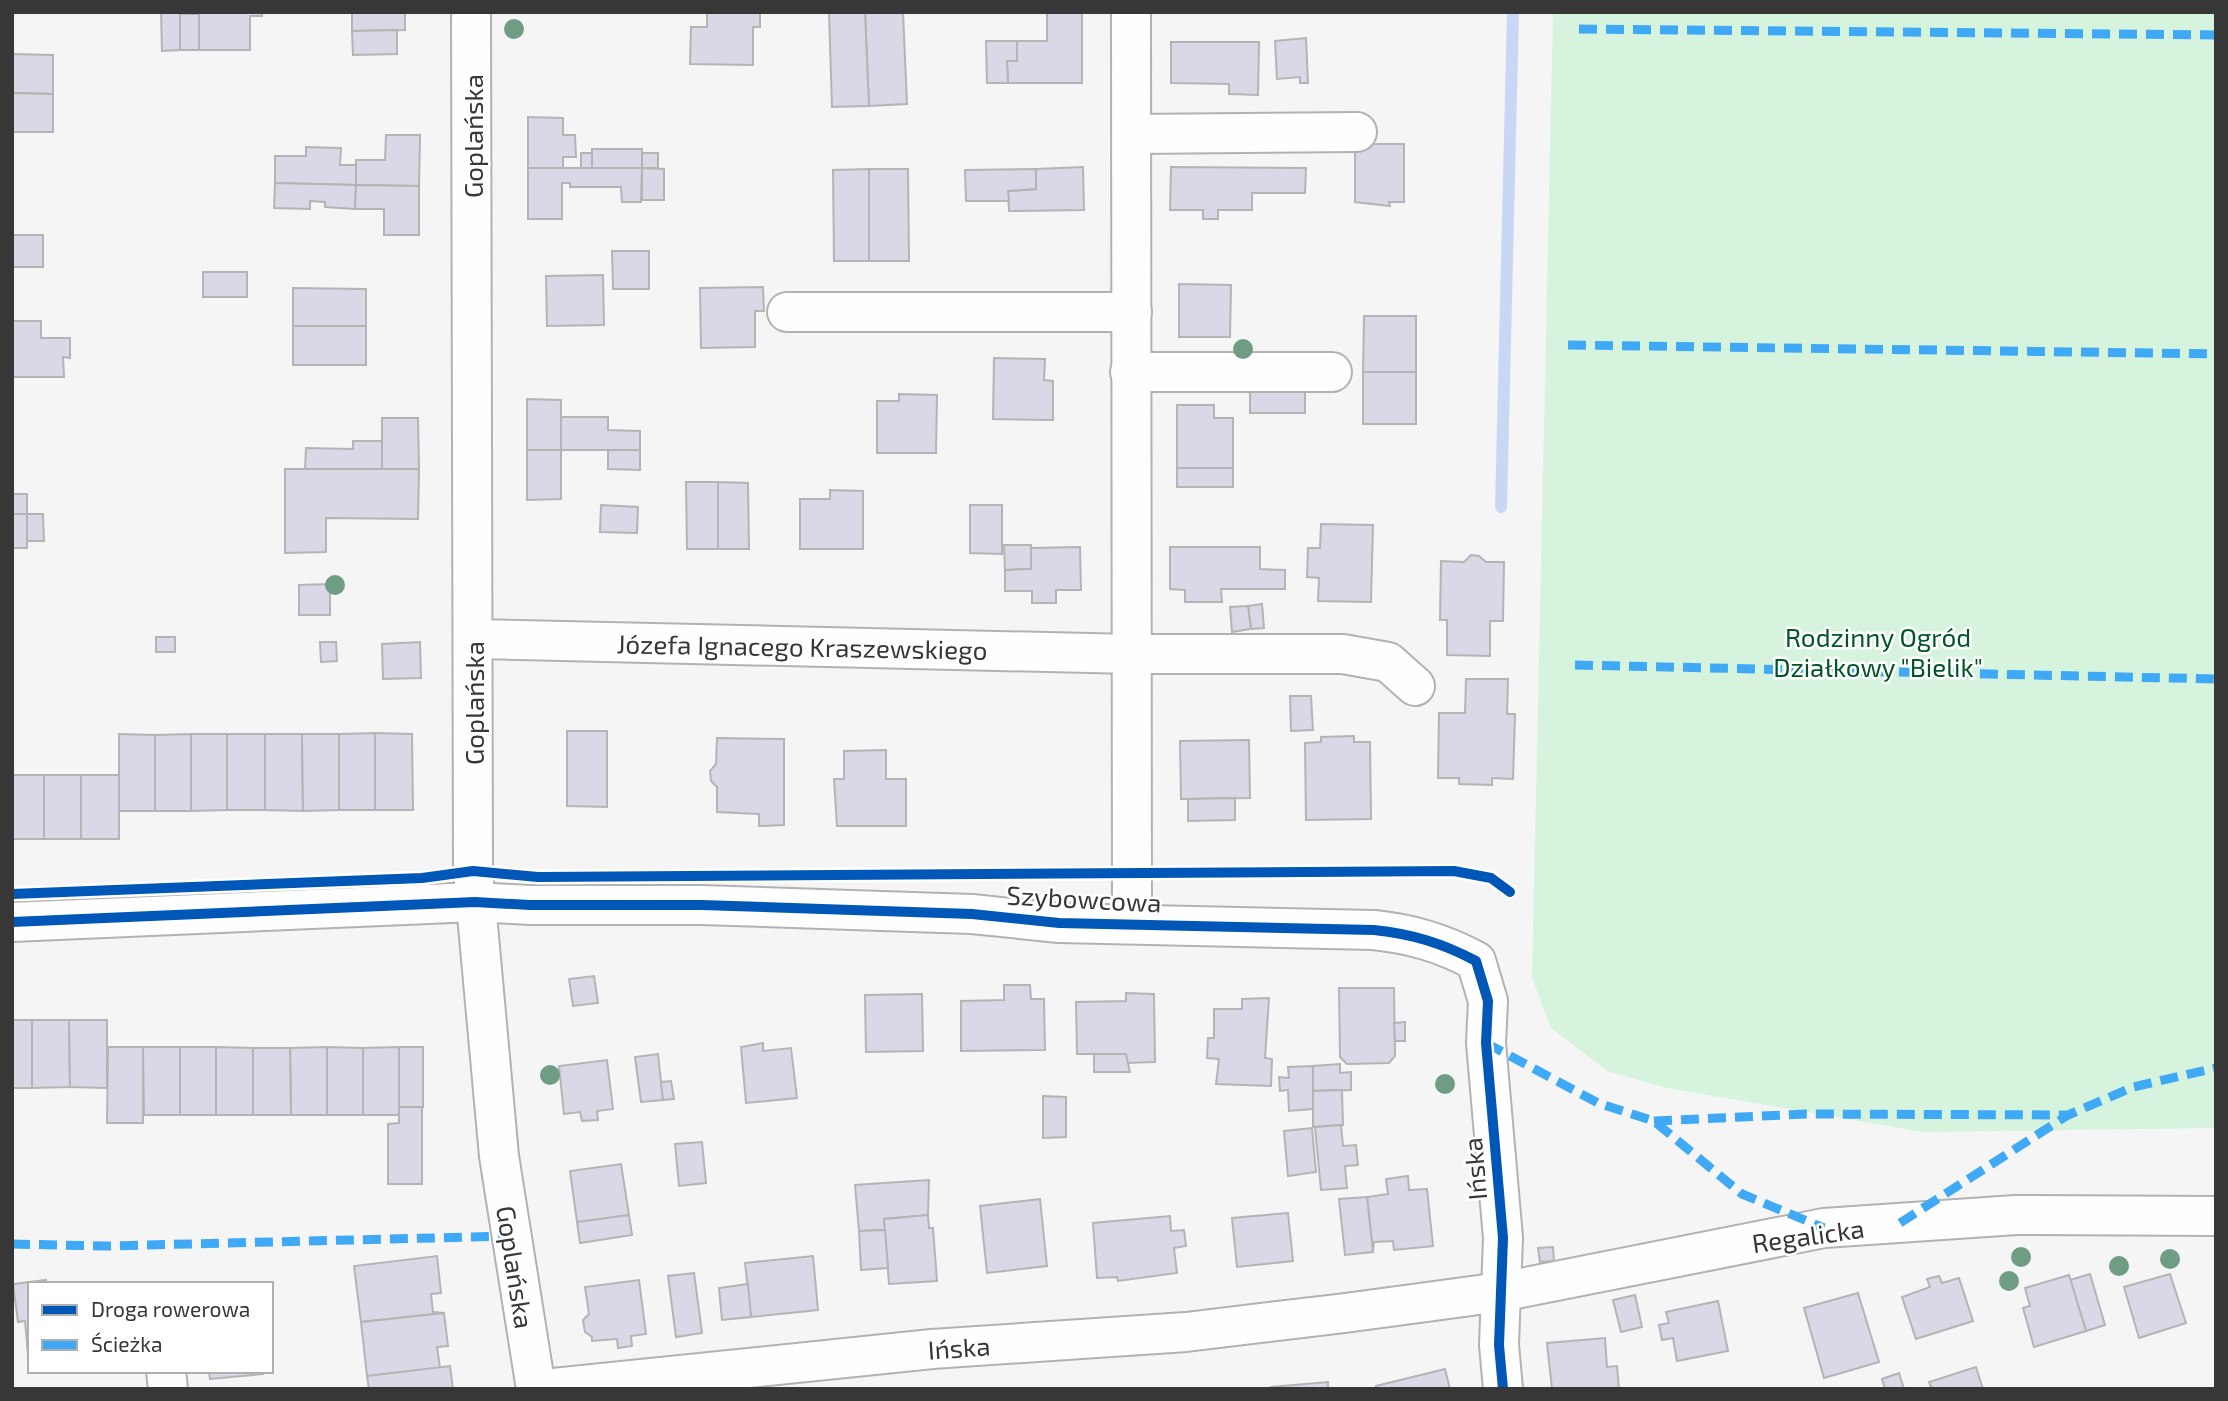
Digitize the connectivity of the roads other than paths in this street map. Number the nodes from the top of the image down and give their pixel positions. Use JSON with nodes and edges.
{"nodes":[{"id":1,"x":471,"y":12,"type":"edge"},
{"id":2,"x":1131,"y":12,"type":"edge"},
{"id":3,"x":1357,"y":132,"type":"dead end"},
{"id":4,"x":1132,"y":134,"type":"junction"},
{"id":5,"x":787,"y":312,"type":"dead end"},
{"id":6,"x":1132,"y":312,"type":"junction"},
{"id":7,"x":1130,"y":372,"type":"junction"},
{"id":8,"x":1332,"y":372,"type":"dead end"},
{"id":9,"x":473,"y":639,"type":"junction"},
{"id":10,"x":1132,"y":654,"type":"junction"},
{"id":11,"x":1415,"y":686,"type":"dead end"},
{"id":12,"x":475,"y":902,"type":"junction"},
{"id":13,"x":12,"y":922,"type":"edge"},
{"id":14,"x":1132,"y":924,"type":"junction"},
{"id":15,"x":1486,"y":1043,"type":"joint"},
{"id":16,"x":2216,"y":1216,"type":"edge"},
{"id":17,"x":1501,"y":1292,"type":"junction"},
{"id":18,"x":536,"y":1389,"type":"edge"},
{"id":19,"x":544,"y":1389,"type":"edge"},
{"id":20,"x":1503,"y":1389,"type":"edge"}],
"edges":[{"from":1,"to":9,"type":"street","name":"Goplańska"},
{"from":2,"to":4,"type":"street"},
{"from":3,"to":4,"type":"street"},
{"from":4,"to":6,"type":"street"},
{"from":5,"to":6,"type":"street"},
{"from":6,"to":7,"type":"street"},
{"from":7,"to":8,"type":"street"},
{"from":7,"to":10,"type":"street"},
{"from":9,"to":10,"type":"street","name":"Józefa Ignacego Kraszewskiego"},
{"from":9,"to":12,"type":"street","name":"Goplańska"},
{"from":10,"to":11,"type":"street","name":"Józefa Ignacego Kraszewskiego"},
{"from":10,"to":14,"type":"street"},
{"from":12,"to":13,"type":"street","name":"Szybowcowa"},
{"from":12,"to":14,"type":"street","name":"Szybowcowa"},
{"from":12,"to":18,"type":"street","name":"Goplańska"},
{"from":14,"to":15,"type":"street","name":"Szybowcowa"},
{"from":15,"to":17,"type":"street","name":"Ińska"},
{"from":16,"to":17,"type":"street","name":"Regalicka"},
{"from":17,"to":19,"type":"street","name":"Ińska"},
{"from":17,"to":20,"type":"street"}]}
